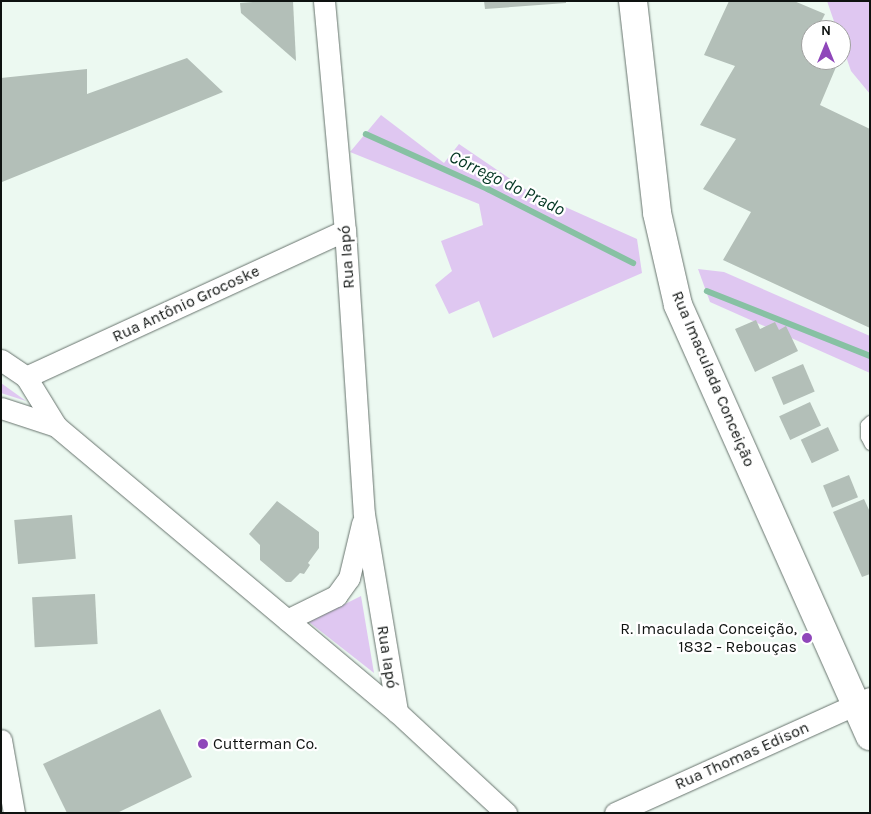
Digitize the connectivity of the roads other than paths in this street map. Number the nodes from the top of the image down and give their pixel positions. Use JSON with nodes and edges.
{"nodes":[{"id":1,"x":324,"y":1,"type":"edge"},
{"id":2,"x":633,"y":1,"type":"edge"},
{"id":3,"x":345,"y":230,"type":"junction"},
{"id":4,"x":1,"y":360,"type":"edge"},
{"id":5,"x":26,"y":377,"type":"junction"},
{"id":6,"x":1,"y":408,"type":"edge"},
{"id":7,"x":870,"y":421,"type":"edge"},
{"id":8,"x":56,"y":426,"type":"junction"},
{"id":9,"x":870,"y":445,"type":"edge"},
{"id":10,"x":364,"y":514,"type":"junction"},
{"id":11,"x":287,"y":620,"type":"junction"},
{"id":12,"x":863,"y":702,"type":"edge"},
{"id":13,"x":396,"y":712,"type":"junction"},
{"id":14,"x":870,"y":736,"type":"edge"},
{"id":15,"x":1,"y":740,"type":"edge"},
{"id":16,"x":14,"y":813,"type":"edge"},
{"id":17,"x":506,"y":813,"type":"edge"},
{"id":18,"x":615,"y":813,"type":"edge"}],
"edges":[{"from":1,"to":3,"type":"street","name":"Rua Iapó"},
{"from":2,"to":12,"type":"main road","name":"Rua Imaculada Conceição"},
{"from":3,"to":5,"type":"street","name":"Rua Antônio Grocoske"},
{"from":3,"to":10,"type":"street","name":"Rua Iapó"},
{"from":4,"to":5,"type":"street"},
{"from":5,"to":8,"type":"street"},
{"from":6,"to":8,"type":"street"},
{"from":7,"to":9,"type":"lane"},
{"from":8,"to":11,"type":"street"},
{"from":10,"to":11,"type":"street","name":"Rua Iapó"},
{"from":10,"to":13,"type":"street","name":"Rua Iapó"},
{"from":11,"to":13,"type":"street"},
{"from":12,"to":14,"type":"main road","name":"Rua Imaculada Conceição"},
{"from":12,"to":18,"type":"street","name":"Rua Thomas Edison"},
{"from":13,"to":17,"type":"street"},
{"from":15,"to":16,"type":"street"}]}
